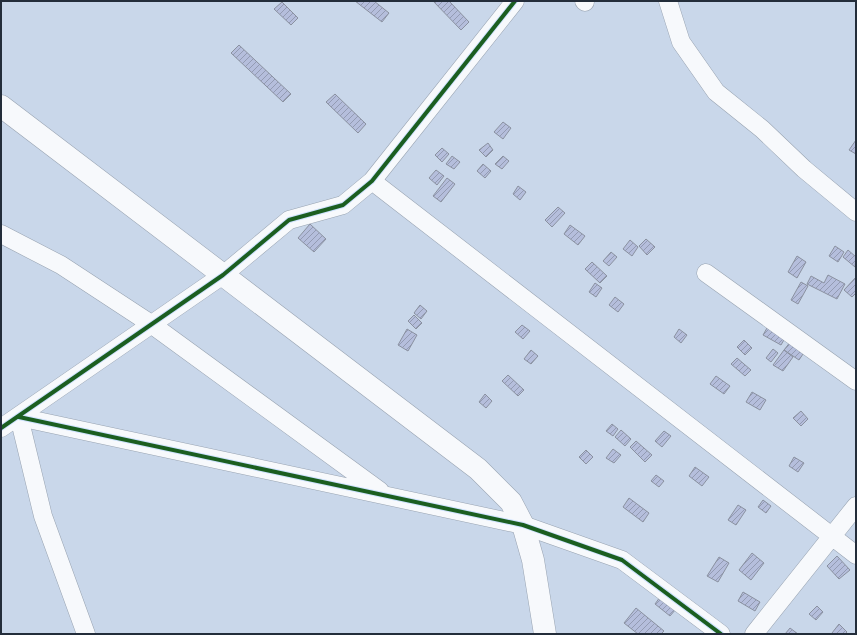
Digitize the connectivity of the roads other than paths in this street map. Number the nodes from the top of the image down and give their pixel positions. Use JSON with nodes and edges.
{"nodes":[{"id":1,"x":515,"y":1,"type":"edge"},
{"id":2,"x":668,"y":1,"type":"edge"},
{"id":3,"x":1,"y":106,"type":"edge"},
{"id":4,"x":372,"y":181,"type":"junction"},
{"id":5,"x":856,"y":212,"type":"edge"},
{"id":6,"x":1,"y":234,"type":"edge"},
{"id":7,"x":706,"y":273,"type":"dead end"},
{"id":8,"x":223,"y":275,"type":"junction"},
{"id":9,"x":151,"y":324,"type":"junction"},
{"id":10,"x":856,"y":381,"type":"edge"},
{"id":11,"x":19,"y":416,"type":"junction"},
{"id":12,"x":1,"y":428,"type":"edge"},
{"id":13,"x":385,"y":495,"type":"junction"},
{"id":14,"x":856,"y":506,"type":"edge"},
{"id":15,"x":523,"y":525,"type":"junction"},
{"id":16,"x":832,"y":536,"type":"junction"},
{"id":17,"x":856,"y":555,"type":"edge"},
{"id":18,"x":86,"y":634,"type":"edge"},
{"id":19,"x":545,"y":634,"type":"edge"},
{"id":20,"x":721,"y":634,"type":"edge"},
{"id":21,"x":754,"y":634,"type":"edge"}],
"edges":[{"from":1,"to":4,"type":"street"},
{"from":2,"to":5,"type":"street"},
{"from":3,"to":8,"type":"main road"},
{"from":4,"to":8,"type":"street"},
{"from":4,"to":16,"type":"street"},
{"from":6,"to":9,"type":"street"},
{"from":7,"to":10,"type":"street"},
{"from":8,"to":9,"type":"street"},
{"from":8,"to":15,"type":"main road"},
{"from":9,"to":11,"type":"street"},
{"from":9,"to":13,"type":"street"},
{"from":11,"to":12,"type":"street"},
{"from":11,"to":13,"type":"street"},
{"from":11,"to":18,"type":"street"},
{"from":13,"to":15,"type":"street"},
{"from":14,"to":16,"type":"street"},
{"from":15,"to":19,"type":"main road"},
{"from":15,"to":20,"type":"street"},
{"from":16,"to":17,"type":"street"},
{"from":16,"to":21,"type":"street"}]}
